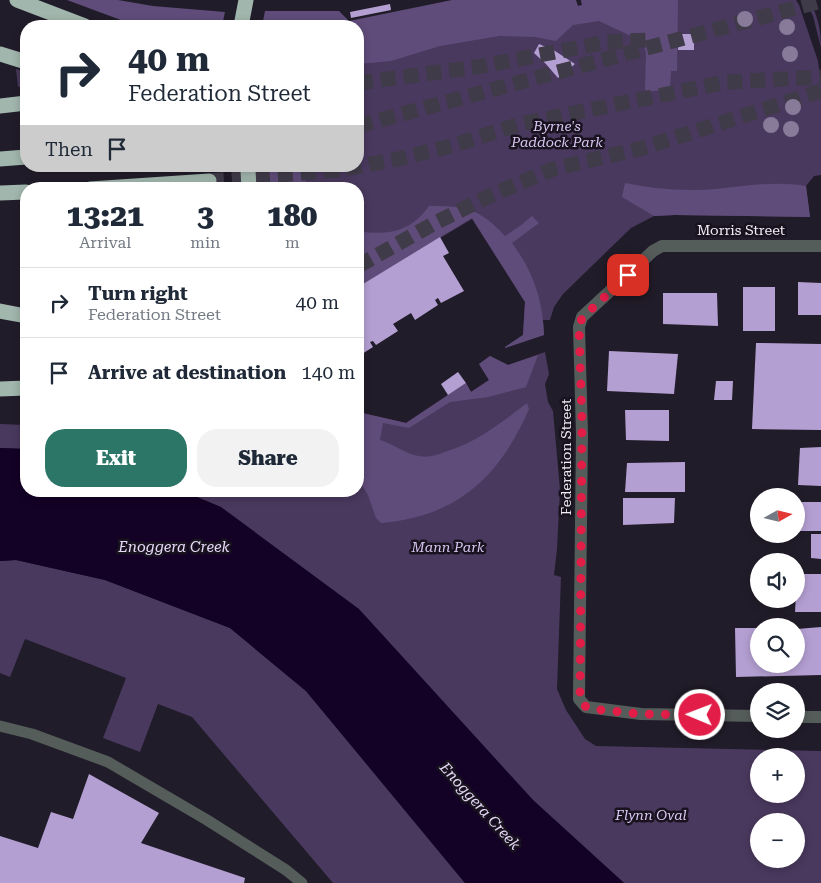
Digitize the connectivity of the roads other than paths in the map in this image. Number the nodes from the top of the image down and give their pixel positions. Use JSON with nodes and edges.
{"nodes":[{"id":1,"x":17,"y":0,"type":"edge"},
{"id":2,"x":246,"y":0,"type":"edge"},
{"id":3,"x":69,"y":20,"type":"edge"},
{"id":4,"x":242,"y":20,"type":"edge"},
{"id":5,"x":0,"y":54,"type":"edge"},
{"id":6,"x":20,"y":61,"type":"edge"},
{"id":7,"x":20,"y":104,"type":"edge"},
{"id":8,"x":0,"y":106,"type":"edge"},
{"id":9,"x":20,"y":158,"type":"edge"},
{"id":10,"x":0,"y":160,"type":"edge"},
{"id":11,"x":209,"y":181,"type":"tunnel mouth"},
{"id":12,"x":194,"y":182,"type":"edge"},
{"id":13,"x":20,"y":192,"type":"edge"},
{"id":14,"x":0,"y":193,"type":"edge"},
{"id":15,"x":662,"y":246,"type":"joint"},
{"id":16,"x":821,"y":246,"type":"edge"},
{"id":17,"x":0,"y":311,"type":"edge"},
{"id":18,"x":20,"y":315,"type":"edge"},
{"id":19,"x":20,"y":388,"type":"edge"},
{"id":20,"x":0,"y":389,"type":"edge"},
{"id":21,"x":750,"y":716,"type":"edge"},
{"id":22,"x":805,"y":717,"type":"edge"},
{"id":23,"x":821,"y":717,"type":"edge"},
{"id":24,"x":0,"y":726,"type":"edge"},
{"id":25,"x":302,"y":883,"type":"edge"}],
"edges":[{"from":1,"to":3,"type":"highway"},
{"from":2,"to":4,"type":"highway"},
{"from":5,"to":6,"type":"highway"},
{"from":7,"to":8,"type":"highway"},
{"from":9,"to":10,"type":"highway"},
{"from":11,"to":12,"type":"highway"},
{"from":13,"to":14,"type":"highway"},
{"from":15,"to":16,"type":"street","name":"Morris Street"},
{"from":15,"to":21,"type":"street","name":"Federation Street"},
{"from":17,"to":18,"type":"highway"},
{"from":19,"to":20,"type":"highway"},
{"from":22,"to":23,"type":"street"},
{"from":24,"to":25,"type":"lane"}]}
